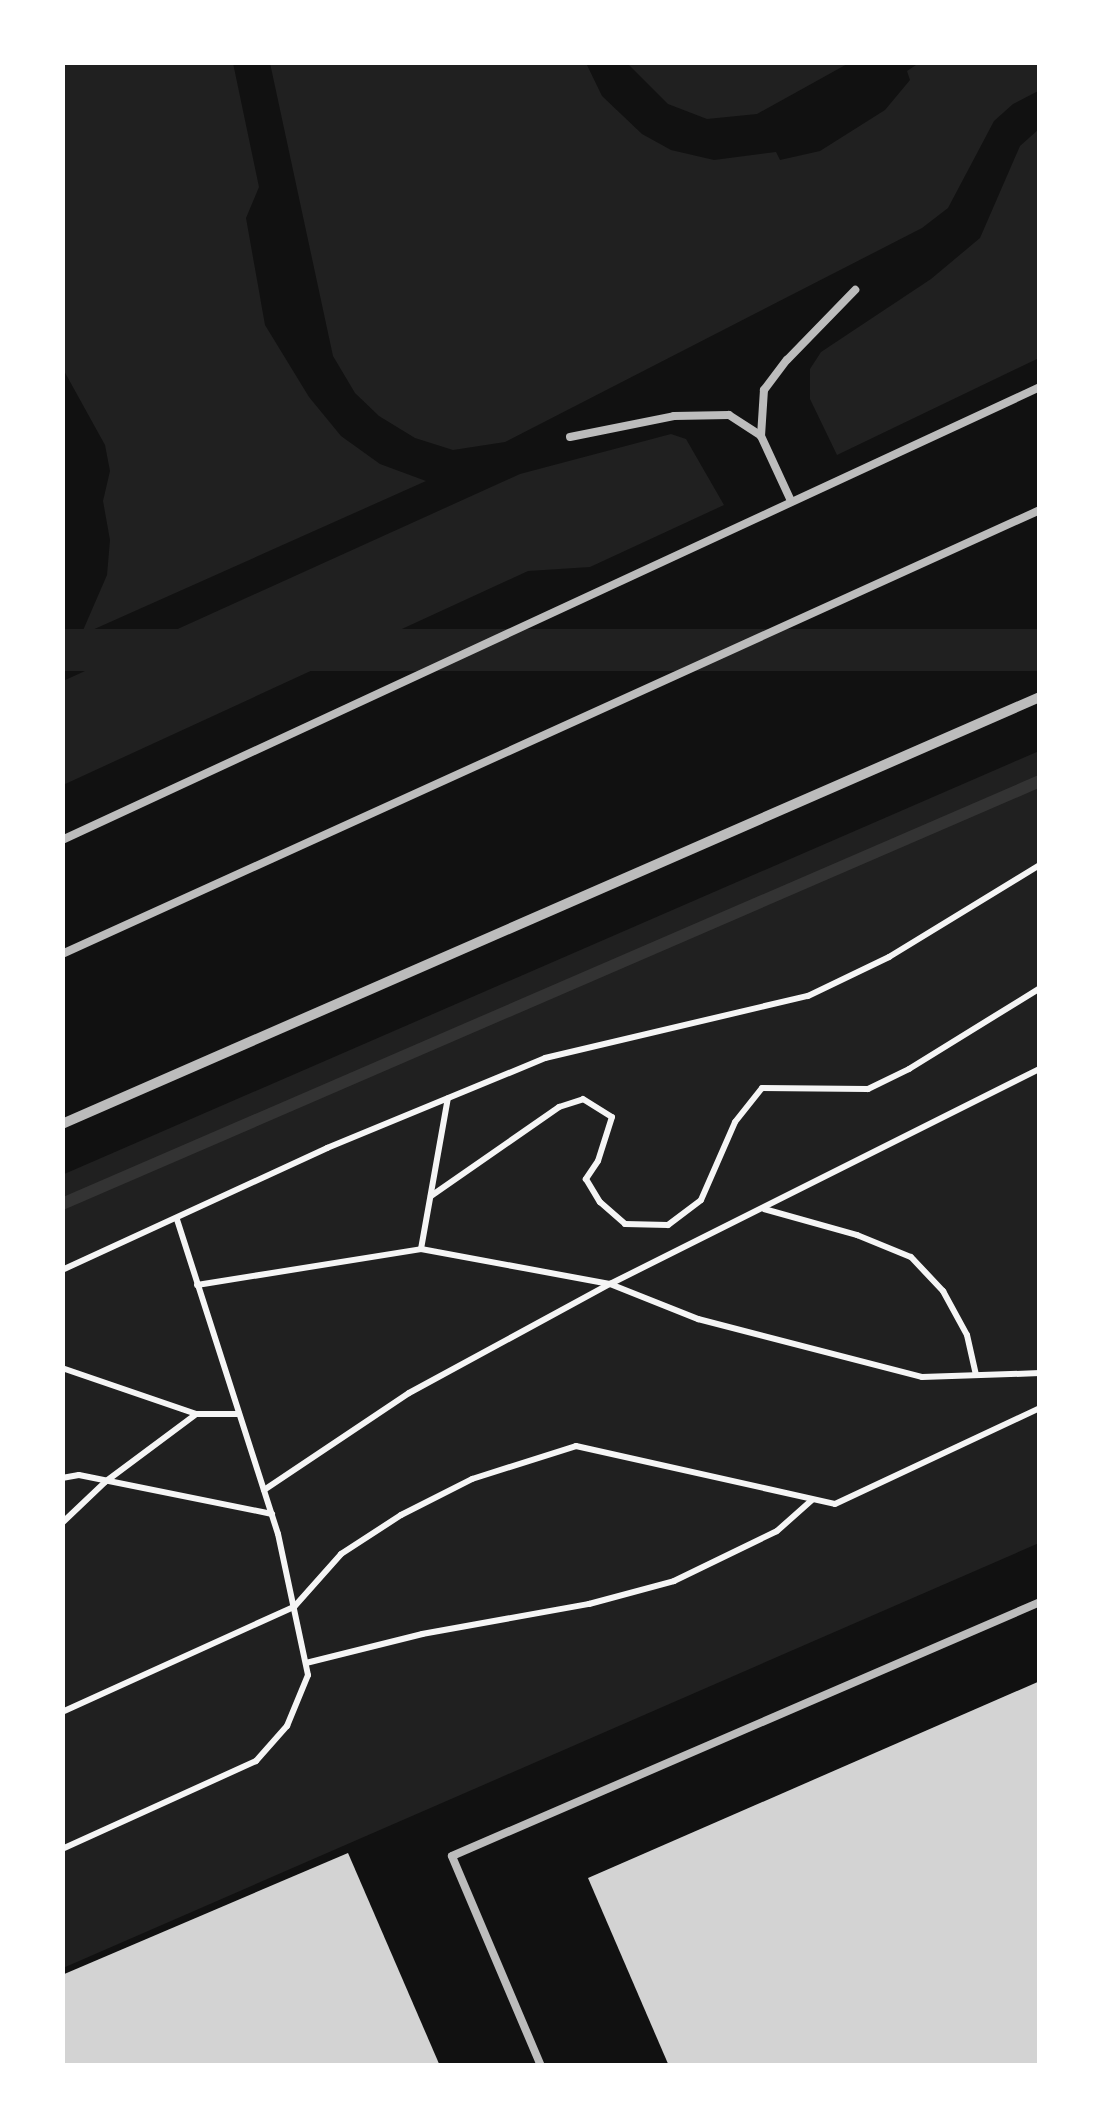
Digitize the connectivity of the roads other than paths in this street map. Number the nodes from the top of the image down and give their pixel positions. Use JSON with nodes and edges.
{"nodes":[{"id":1,"x":855,"y":290,"type":"dead end"},
{"id":2,"x":1040,"y":386,"type":"edge"},
{"id":3,"x":761,"y":436,"type":"junction"},
{"id":4,"x":570,"y":437,"type":"dead end"},
{"id":5,"x":791,"y":502,"type":"junction"},
{"id":6,"x":1040,"y":510,"type":"edge"},
{"id":7,"x":1040,"y":697,"type":"edge"},
{"id":8,"x":62,"y":840,"type":"edge"},
{"id":9,"x":62,"y":954,"type":"edge"},
{"id":10,"x":62,"y":1124,"type":"edge"},
{"id":11,"x":1040,"y":1602,"type":"edge"},
{"id":12,"x":540,"y":2066,"type":"edge"}],
"edges":[{"from":1,"to":3,"type":"lane"},
{"from":2,"to":5,"type":"lane"},
{"from":3,"to":4,"type":"lane"},
{"from":3,"to":5,"type":"lane"},
{"from":5,"to":8,"type":"lane"},
{"from":6,"to":9,"type":"lane"},
{"from":7,"to":10,"type":"street"},
{"from":11,"to":12,"type":"lane"}]}
